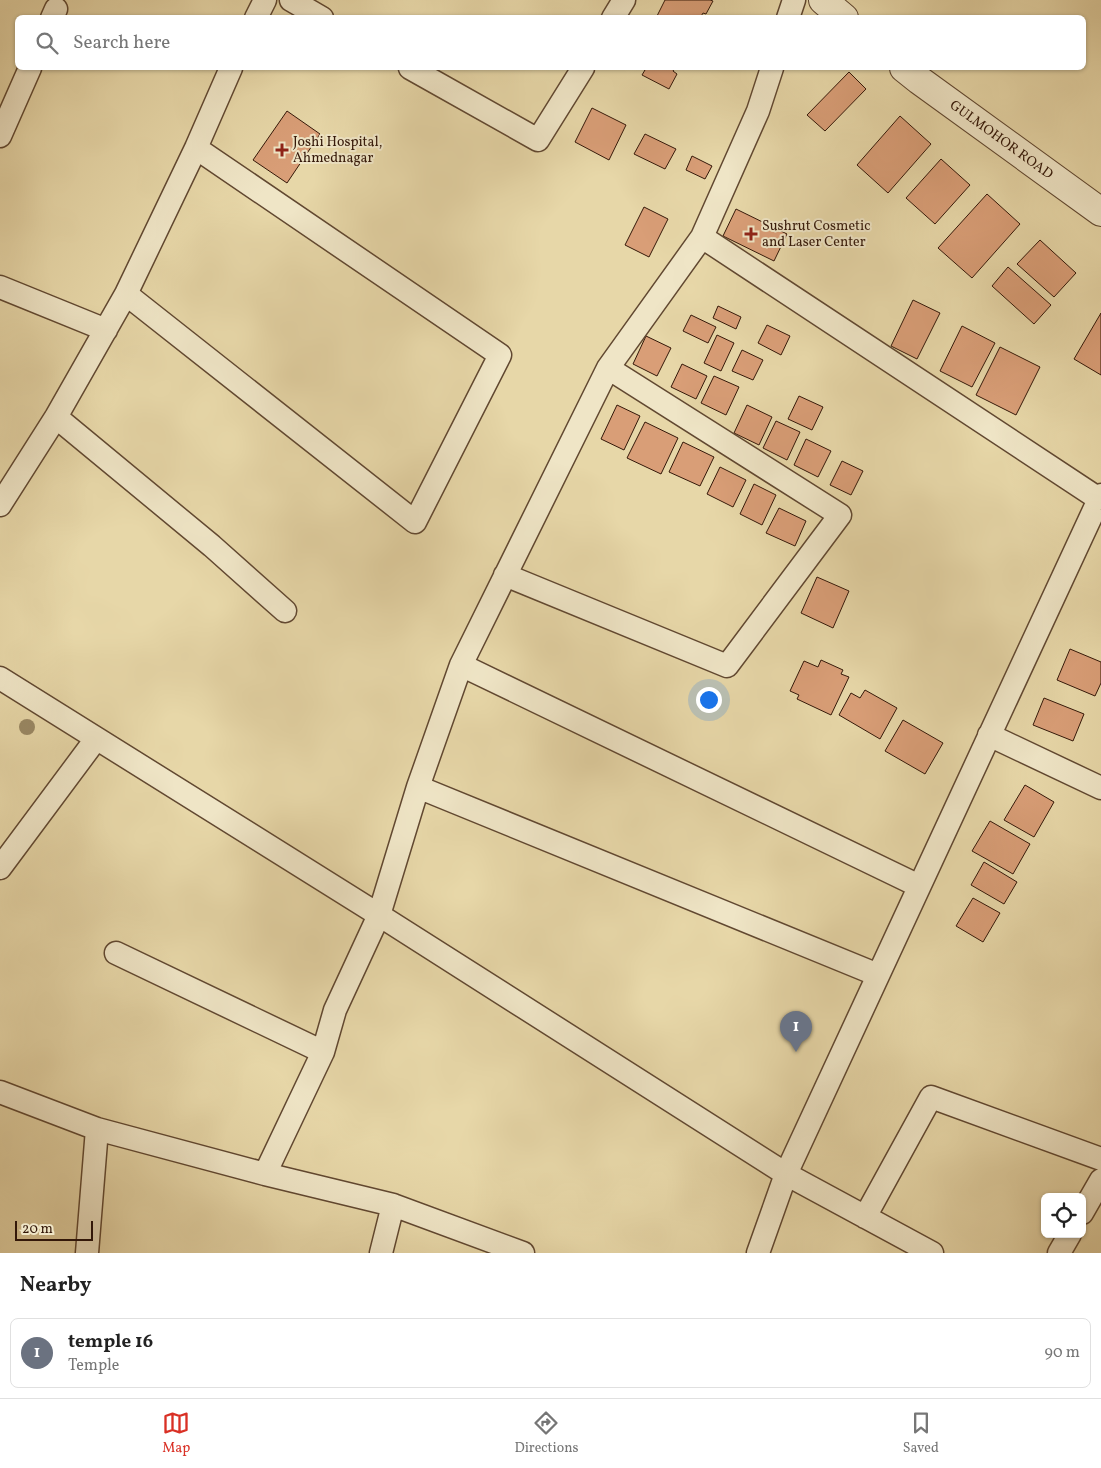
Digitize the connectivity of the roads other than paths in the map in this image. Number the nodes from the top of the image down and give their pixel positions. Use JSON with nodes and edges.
{"nodes":[{"id":1,"x":265,"y":0,"type":"edge"},
{"id":2,"x":291,"y":0,"type":"edge"},
{"id":3,"x":624,"y":0,"type":"edge"},
{"id":4,"x":794,"y":0,"type":"edge"},
{"id":5,"x":823,"y":0,"type":"edge"},
{"id":6,"x":258,"y":15,"type":"edge"},
{"id":7,"x":317,"y":15,"type":"edge"},
{"id":8,"x":615,"y":15,"type":"edge"},
{"id":9,"x":789,"y":15,"type":"edge"},
{"id":10,"x":840,"y":15,"type":"edge"},
{"id":11,"x":29,"y":70,"type":"edge"},
{"id":12,"x":230,"y":70,"type":"edge"},
{"id":13,"x":414,"y":70,"type":"edge"},
{"id":14,"x":582,"y":70,"type":"edge"},
{"id":15,"x":771,"y":70,"type":"edge"},
{"id":16,"x":906,"y":70,"type":"edge"},
{"id":17,"x":1,"y":132,"type":"edge"},
{"id":18,"x":196,"y":148,"type":"junction"},
{"id":19,"x":1101,"y":212,"type":"edge"},
{"id":20,"x":702,"y":237,"type":"junction"},
{"id":21,"x":0,"y":288,"type":"edge"},
{"id":22,"x":126,"y":294,"type":"junction"},
{"id":23,"x":106,"y":330,"type":"junction"},
{"id":24,"x":608,"y":368,"type":"junction"},
{"id":25,"x":56,"y":417,"type":"junction"},
{"id":26,"x":1100,"y":497,"type":"edge"},
{"id":27,"x":0,"y":505,"type":"edge"},
{"id":28,"x":505,"y":575,"type":"junction"},
{"id":29,"x":285,"y":611,"type":"dead end"},
{"id":30,"x":461,"y":665,"type":"junction"},
{"id":31,"x":0,"y":678,"type":"edge"},
{"id":32,"x":990,"y":735,"type":"junction"},
{"id":33,"x":96,"y":738,"type":"junction"},
{"id":34,"x":418,"y":787,"type":"junction"},
{"id":35,"x":1101,"y":788,"type":"edge"},
{"id":36,"x":0,"y":868,"type":"edge"},
{"id":37,"x":919,"y":886,"type":"junction"},
{"id":38,"x":379,"y":916,"type":"junction"},
{"id":39,"x":116,"y":953,"type":"dead end"},
{"id":40,"x":878,"y":975,"type":"junction"},
{"id":41,"x":323,"y":1052,"type":"junction"},
{"id":42,"x":0,"y":1092,"type":"edge"},
{"id":43,"x":97,"y":1129,"type":"junction"},
{"id":44,"x":1101,"y":1159,"type":"edge"},
{"id":45,"x":265,"y":1174,"type":"junction"},
{"id":46,"x":786,"y":1174,"type":"junction"},
{"id":47,"x":1101,"y":1180,"type":"edge"},
{"id":48,"x":393,"y":1205,"type":"junction"},
{"id":49,"x":1086,"y":1206,"type":"edge"},
{"id":50,"x":865,"y":1217,"type":"junction"},
{"id":51,"x":1068,"y":1238,"type":"edge"},
{"id":52,"x":86,"y":1253,"type":"edge"},
{"id":53,"x":381,"y":1253,"type":"edge"},
{"id":54,"x":523,"y":1253,"type":"edge"},
{"id":55,"x":758,"y":1253,"type":"edge"},
{"id":56,"x":932,"y":1253,"type":"edge"},
{"id":57,"x":1059,"y":1253,"type":"edge"}],
"edges":[{"from":1,"to":6,"type":"street"},
{"from":2,"to":7,"type":"street"},
{"from":3,"to":8,"type":"street"},
{"from":4,"to":9,"type":"street"},
{"from":5,"to":10,"type":"street"},
{"from":11,"to":17,"type":"street"},
{"from":12,"to":18,"type":"street"},
{"from":13,"to":14,"type":"street"},
{"from":15,"to":20,"type":"street"},
{"from":16,"to":19,"type":"street","name":"GULMOHOR ROAD"},
{"from":18,"to":22,"type":"street"},
{"from":18,"to":22,"type":"street"},
{"from":20,"to":24,"type":"street"},
{"from":20,"to":26,"type":"street"},
{"from":21,"to":23,"type":"street"},
{"from":22,"to":23,"type":"street"},
{"from":23,"to":25,"type":"street"},
{"from":24,"to":28,"type":"street"},
{"from":24,"to":28,"type":"street"},
{"from":25,"to":27,"type":"street"},
{"from":25,"to":29,"type":"street"},
{"from":26,"to":32,"type":"street"},
{"from":28,"to":30,"type":"street"},
{"from":30,"to":34,"type":"street"},
{"from":30,"to":37,"type":"street"},
{"from":31,"to":33,"type":"street"},
{"from":32,"to":35,"type":"street"},
{"from":32,"to":37,"type":"street"},
{"from":33,"to":36,"type":"street"},
{"from":33,"to":38,"type":"street"},
{"from":34,"to":38,"type":"street"},
{"from":34,"to":40,"type":"street"},
{"from":37,"to":40,"type":"street"},
{"from":38,"to":41,"type":"street"},
{"from":38,"to":46,"type":"street"},
{"from":39,"to":41,"type":"street"},
{"from":40,"to":46,"type":"street"},
{"from":41,"to":45,"type":"street"},
{"from":42,"to":43,"type":"street"},
{"from":43,"to":45,"type":"street"},
{"from":43,"to":52,"type":"street"},
{"from":44,"to":50,"type":"street"},
{"from":45,"to":48,"type":"street"},
{"from":46,"to":50,"type":"street"},
{"from":46,"to":55,"type":"street"},
{"from":47,"to":49,"type":"street"},
{"from":48,"to":53,"type":"street"},
{"from":48,"to":54,"type":"street"},
{"from":50,"to":56,"type":"street"},
{"from":51,"to":57,"type":"street"}]}
